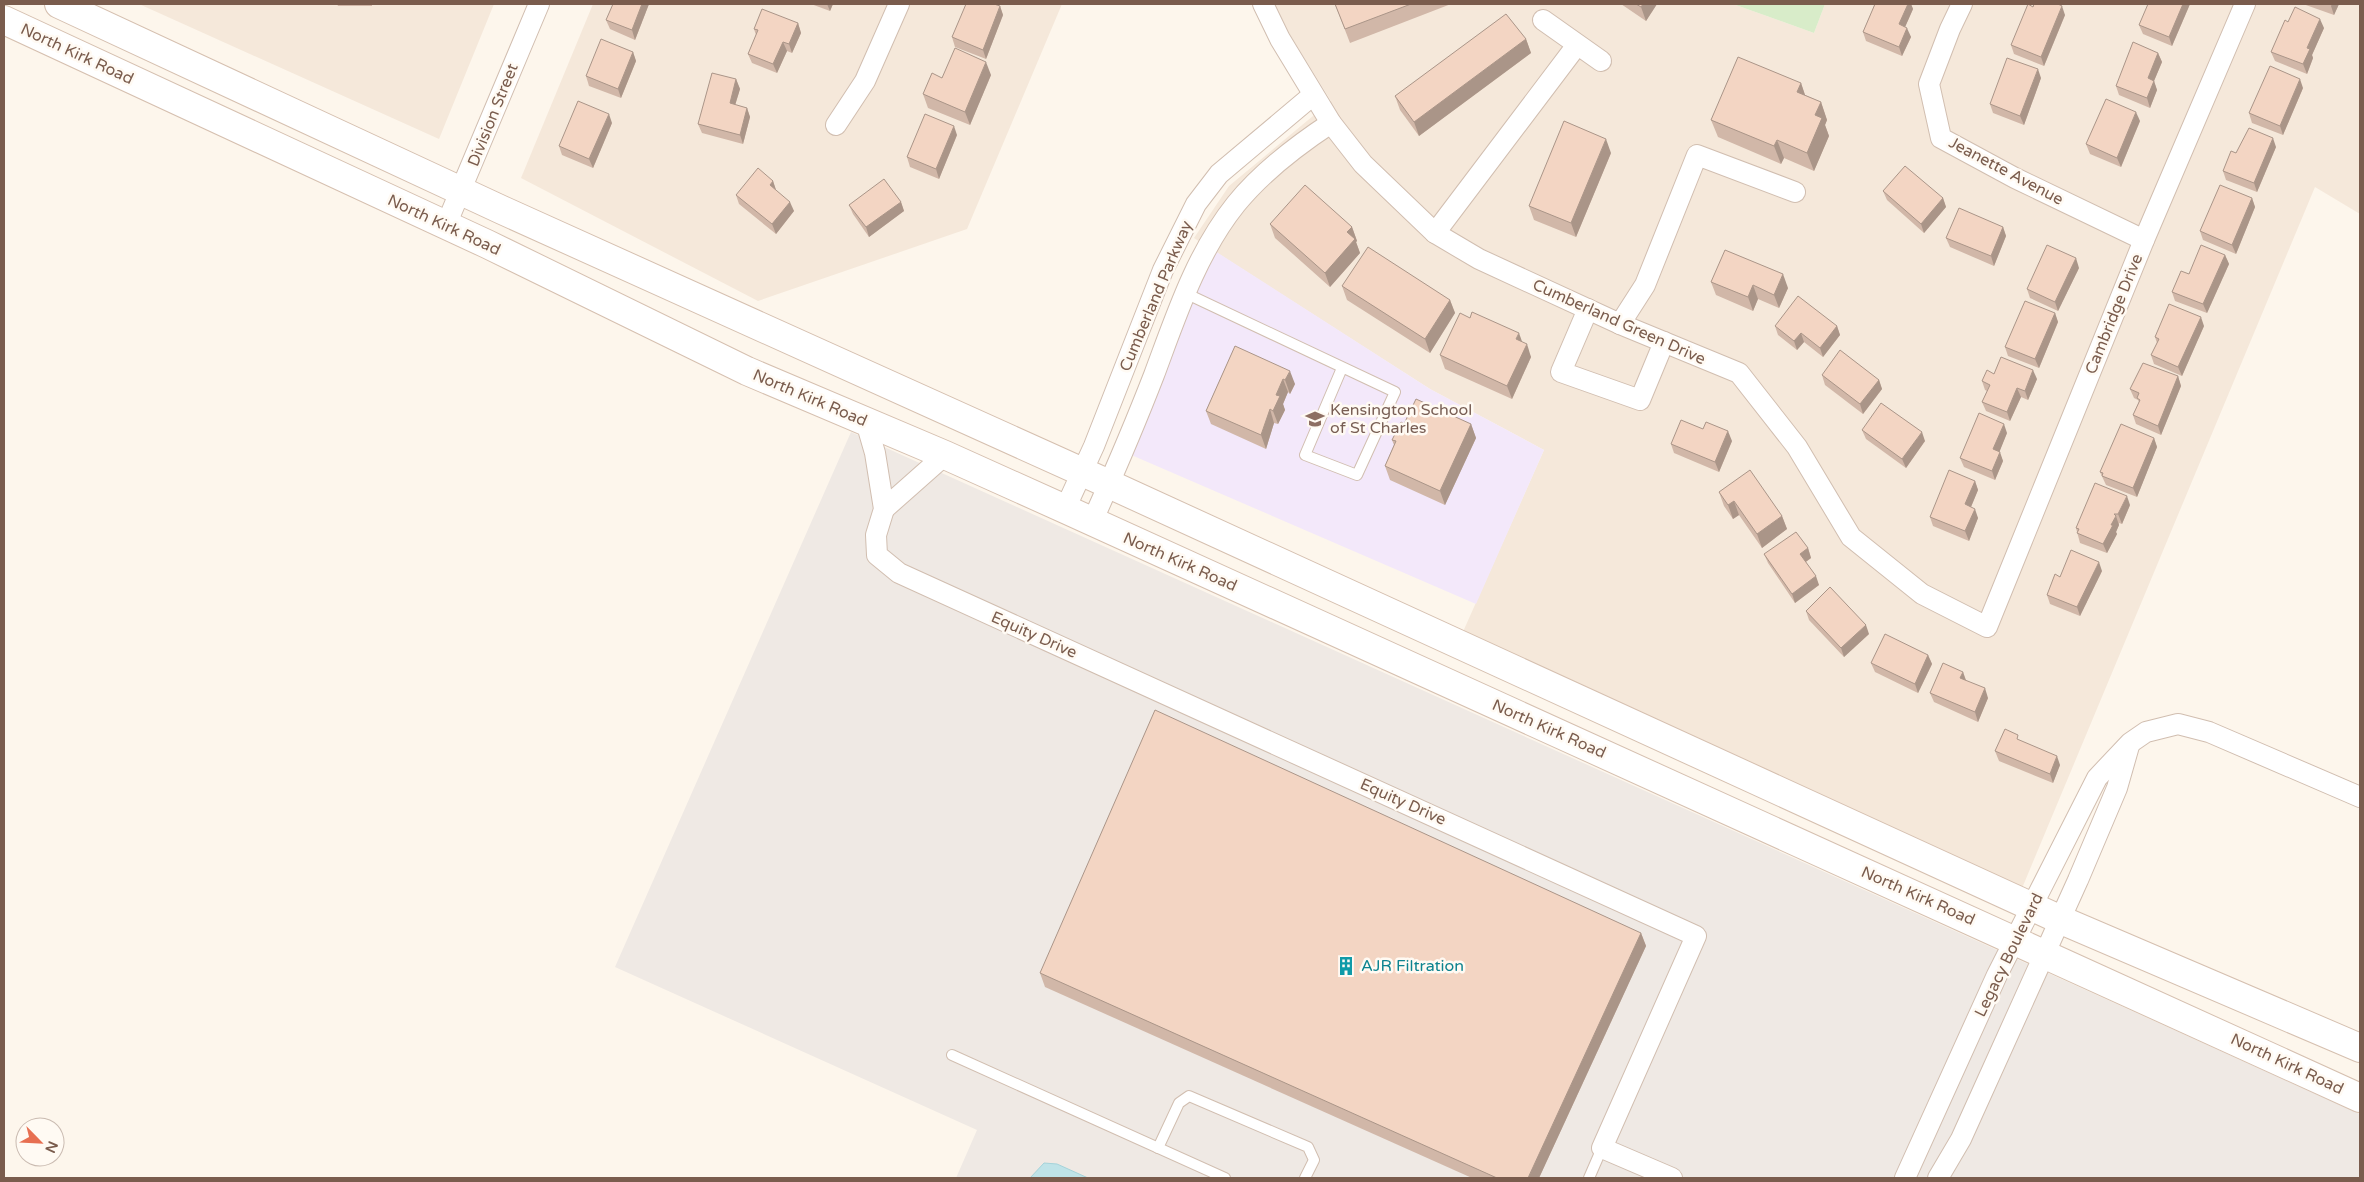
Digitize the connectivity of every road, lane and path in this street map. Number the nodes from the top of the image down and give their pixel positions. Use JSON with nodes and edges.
{"nodes":[{"id":1,"x":59,"y":4,"type":"edge"},
{"id":2,"x":539,"y":4,"type":"edge"},
{"id":3,"x":899,"y":4,"type":"edge"},
{"id":4,"x":1264,"y":4,"type":"edge"},
{"id":5,"x":1962,"y":4,"type":"edge"},
{"id":6,"x":2245,"y":4,"type":"edge"},
{"id":7,"x":4,"y":20,"type":"edge"},
{"id":8,"x":1543,"y":20,"type":"dead end"},
{"id":9,"x":1577,"y":45,"type":"junction"},
{"id":10,"x":1600,"y":61,"type":"dead end"},
{"id":11,"x":1313,"y":95,"type":"junction"},
{"id":12,"x":1331,"y":123,"type":"junction"},
{"id":13,"x":836,"y":125,"type":"dead end"},
{"id":14,"x":462,"y":191,"type":"junction"},
{"id":15,"x":1795,"y":192,"type":"dead end"},
{"id":16,"x":446,"y":225,"type":"junction"},
{"id":17,"x":1435,"y":233,"type":"junction"},
{"id":18,"x":2144,"y":240,"type":"junction"},
{"id":19,"x":1185,"y":293,"type":"junction"},
{"id":20,"x":1588,"y":310,"type":"junction"},
{"id":21,"x":1620,"y":324,"type":"junction"},
{"id":22,"x":1664,"y":342,"type":"junction"},
{"id":23,"x":1342,"y":368,"type":"junction"},
{"id":24,"x":866,"y":422,"type":"junction"},
{"id":25,"x":945,"y":455,"type":"junction"},
{"id":26,"x":1082,"y":473,"type":"junction"},
{"id":27,"x":1109,"y":484,"type":"junction"},
{"id":28,"x":884,"y":509,"type":"junction"},
{"id":29,"x":1065,"y":509,"type":"junction"},
{"id":30,"x":1092,"y":522,"type":"junction"},
{"id":31,"x":1987,"y":627,"type":"joint"},
{"id":32,"x":2130,"y":743,"type":"junction"},
{"id":33,"x":2360,"y":797,"type":"edge"},
{"id":34,"x":2032,"y":907,"type":"junction"},
{"id":35,"x":2061,"y":920,"type":"junction"},
{"id":36,"x":2015,"y":940,"type":"junction"},
{"id":37,"x":2046,"y":953,"type":"junction"},
{"id":38,"x":2360,"y":1048,"type":"edge"},
{"id":39,"x":952,"y":1055,"type":"dead end"},
{"id":40,"x":2360,"y":1098,"type":"edge"},
{"id":41,"x":1158,"y":1148,"type":"junction"},
{"id":42,"x":1602,"y":1148,"type":"junction"},
{"id":43,"x":1226,"y":1178,"type":"edge"},
{"id":44,"x":1304,"y":1178,"type":"edge"},
{"id":45,"x":1588,"y":1178,"type":"edge"},
{"id":46,"x":1672,"y":1178,"type":"edge"},
{"id":47,"x":1905,"y":1178,"type":"edge"},
{"id":48,"x":1938,"y":1178,"type":"edge"}],
"edges":[{"from":1,"to":14,"type":"main road"},
{"from":2,"to":14,"type":"street","name":"Division Street"},
{"from":3,"to":13,"type":"street"},
{"from":4,"to":11,"type":"street","name":"Cumberland Green Drive"},
{"from":5,"to":18,"type":"street","name":"Jeanette Avenue"},
{"from":6,"to":18,"type":"street","name":"Cambridge Drive"},
{"from":7,"to":16,"type":"main road","name":"North Kirk Road"},
{"from":8,"to":9,"type":"street"},
{"from":9,"to":10,"type":"street"},
{"from":9,"to":17,"type":"street"},
{"from":11,"to":12,"type":"street","name":"Cumberland Green Drive"},
{"from":11,"to":26,"type":"street","name":"Cumberland Parkway"},
{"from":12,"to":17,"type":"street","name":"Cumberland Green Drive"},
{"from":12,"to":19,"type":"street","name":"Cumberland Parkway"},
{"from":14,"to":16,"type":"street","name":"Division Street"},
{"from":14,"to":26,"type":"main road"},
{"from":15,"to":21,"type":"street"},
{"from":16,"to":24,"type":"main road","name":"North Kirk Road"},
{"from":17,"to":20,"type":"street","name":"Cumberland Green Drive"},
{"from":18,"to":31,"type":"street","name":"Cambridge Drive"},
{"from":19,"to":23,"type":"lane"},
{"from":19,"to":27,"type":"street","name":"Cumberland Parkway"},
{"from":20,"to":21,"type":"street","name":"Cumberland Green Drive"},
{"from":20,"to":22,"type":"street"},
{"from":21,"to":22,"type":"street","name":"Cumberland Green Drive"},
{"from":22,"to":31,"type":"street","name":"Cumberland Green Drive"},
{"from":23,"to":23,"type":"lane"},
{"from":24,"to":25,"type":"main road","name":"North Kirk Road"},
{"from":24,"to":28,"type":"street","name":"Equity Drive"},
{"from":25,"to":28,"type":"street"},
{"from":25,"to":29,"type":"main road","name":"North Kirk Road"},
{"from":26,"to":27,"type":"main road"},
{"from":26,"to":29,"type":"street","name":"Cumberland Parkway"},
{"from":27,"to":30,"type":"street","name":"Cumberland Parkway"},
{"from":27,"to":34,"type":"main road"},
{"from":28,"to":42,"type":"street","name":"Equity Drive"},
{"from":29,"to":30,"type":"main road","name":"North Kirk Road"},
{"from":30,"to":36,"type":"main road","name":"North Kirk Road"},
{"from":32,"to":33,"type":"street","name":"Legacy Boulevard"},
{"from":32,"to":34,"type":"street","name":"Legacy Boulevard"},
{"from":32,"to":35,"type":"street","name":"Legacy Boulevard"},
{"from":34,"to":35,"type":"main road"},
{"from":34,"to":36,"type":"street","name":"Legacy Boulevard"},
{"from":35,"to":37,"type":"street","name":"Legacy Boulevard"},
{"from":35,"to":38,"type":"main road"},
{"from":36,"to":37,"type":"main road","name":"North Kirk Road"},
{"from":36,"to":47,"type":"street","name":"Legacy Boulevard"},
{"from":37,"to":40,"type":"main road","name":"North Kirk Road"},
{"from":37,"to":48,"type":"street","name":"Legacy Boulevard"},
{"from":39,"to":41,"type":"lane"},
{"from":41,"to":43,"type":"lane"},
{"from":41,"to":44,"type":"lane"},
{"from":42,"to":45,"type":"lane"},
{"from":42,"to":46,"type":"street"}]}
